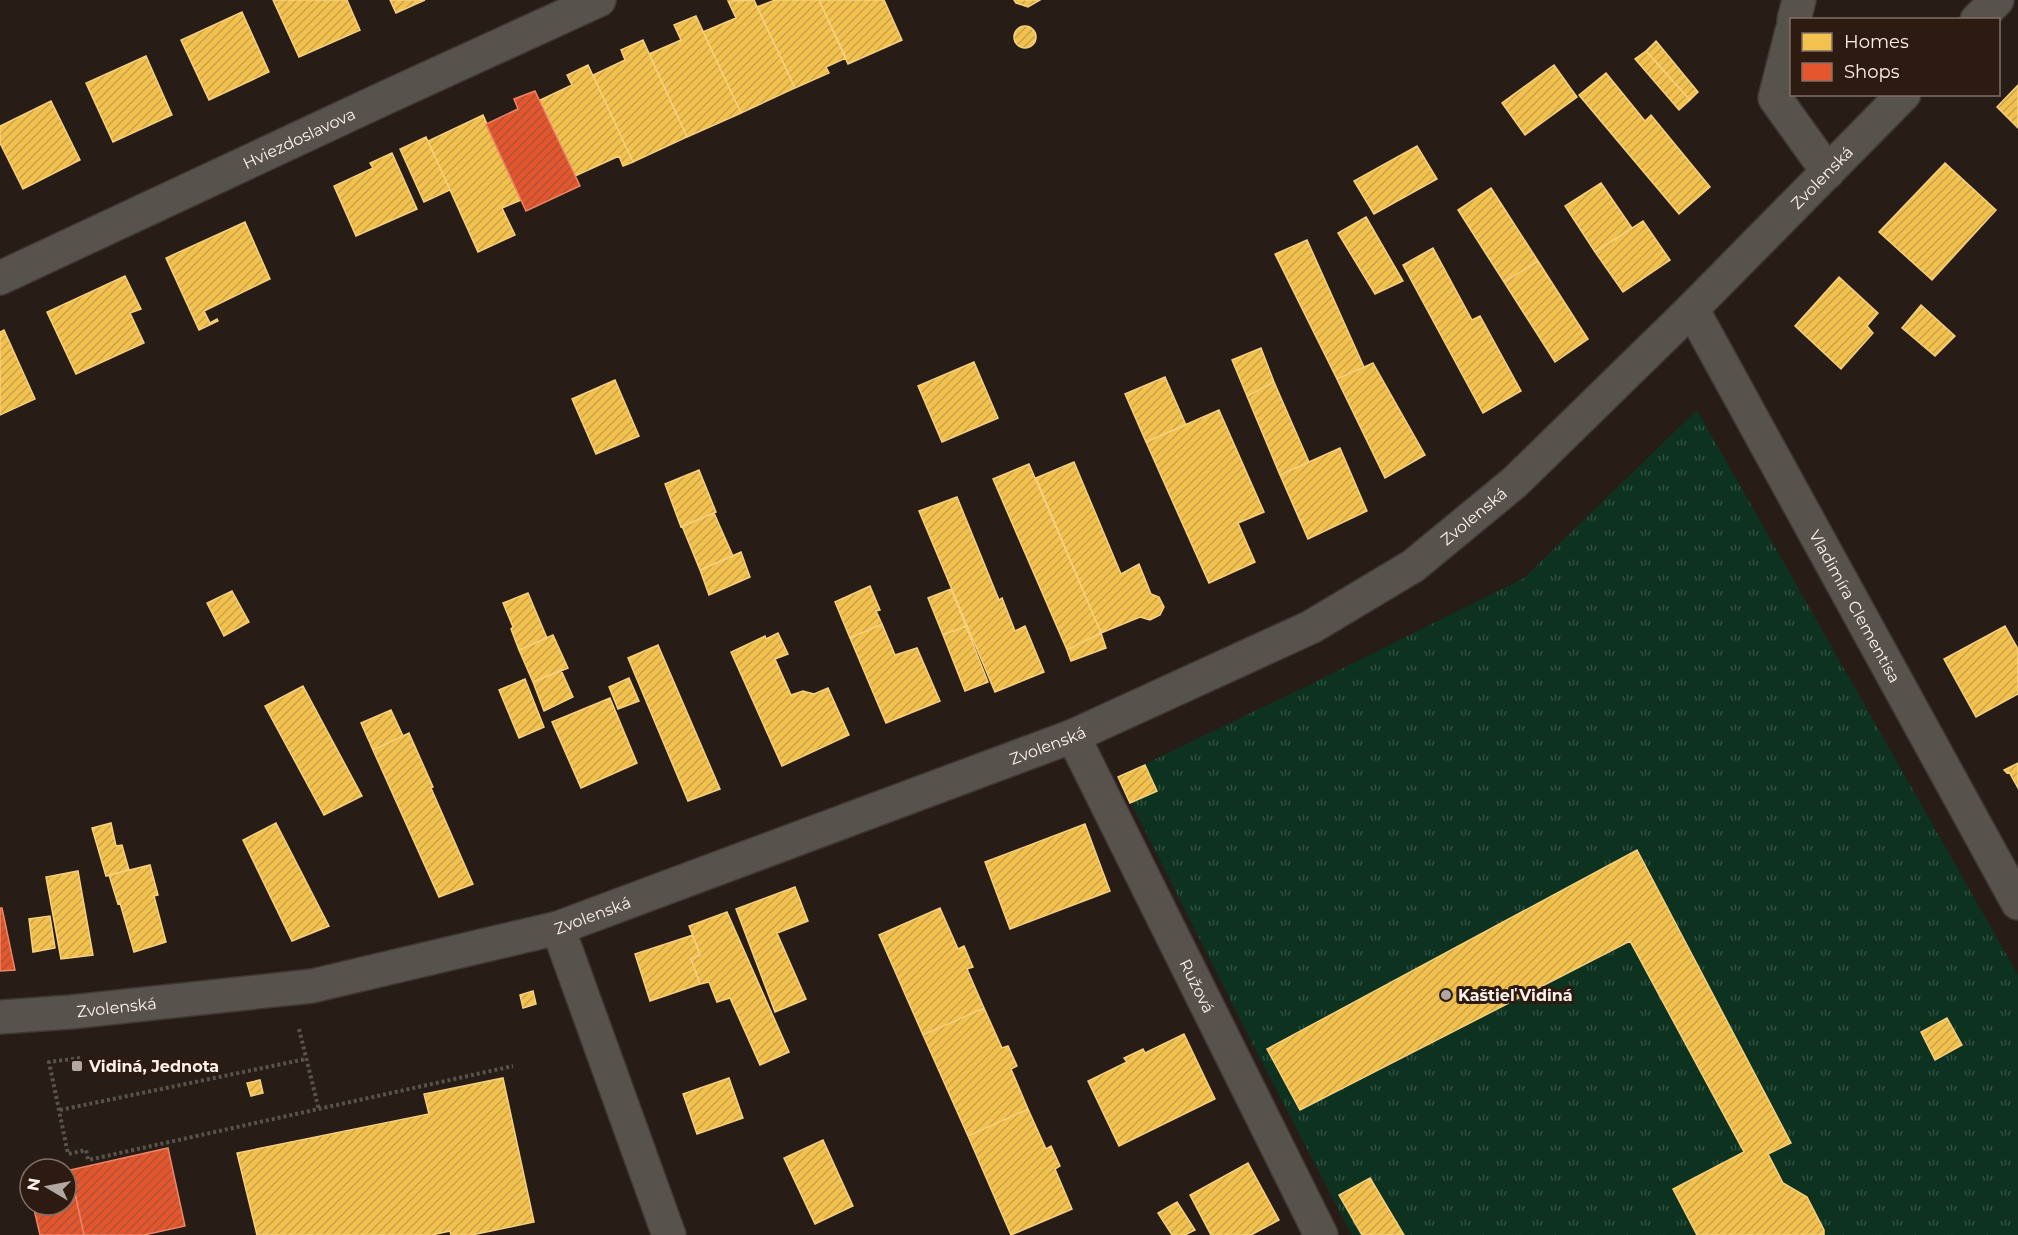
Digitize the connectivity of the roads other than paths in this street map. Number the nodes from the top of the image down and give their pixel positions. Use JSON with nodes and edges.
{"nodes":[{"id":1,"x":599,"y":0,"type":"edge"},
{"id":2,"x":1799,"y":0,"type":"edge"},
{"id":3,"x":1997,"y":0,"type":"edge"},
{"id":4,"x":1794,"y":18,"type":"edge"},
{"id":5,"x":1979,"y":18,"type":"edge"},
{"id":6,"x":1790,"y":35,"type":"edge"},
{"id":7,"x":1902,"y":96,"type":"edge"},
{"id":8,"x":1828,"y":172,"type":"junction"},
{"id":9,"x":0,"y":278,"type":"edge"},
{"id":10,"x":1692,"y":309,"type":"junction"},
{"id":11,"x":1073,"y":736,"type":"junction"},
{"id":12,"x":2018,"y":903,"type":"edge"},
{"id":13,"x":558,"y":928,"type":"junction"},
{"id":14,"x":0,"y":1017,"type":"edge"},
{"id":15,"x":669,"y":1235,"type":"edge"},
{"id":16,"x":1321,"y":1235,"type":"edge"}],
"edges":[{"from":1,"to":9,"type":"street","name":"Hviezdoslavova"},
{"from":2,"to":4,"type":"street"},
{"from":3,"to":5,"type":"street"},
{"from":6,"to":8,"type":"street"},
{"from":7,"to":8,"type":"street","name":"Zvolenská"},
{"from":8,"to":10,"type":"street","name":"Zvolenská"},
{"from":10,"to":11,"type":"street","name":"Zvolenská"},
{"from":10,"to":12,"type":"street","name":"Vladimíra Clementisa"},
{"from":11,"to":13,"type":"street","name":"Zvolenská"},
{"from":11,"to":16,"type":"street","name":"Ružová"},
{"from":13,"to":14,"type":"street","name":"Zvolenská"},
{"from":13,"to":15,"type":"street"}]}
